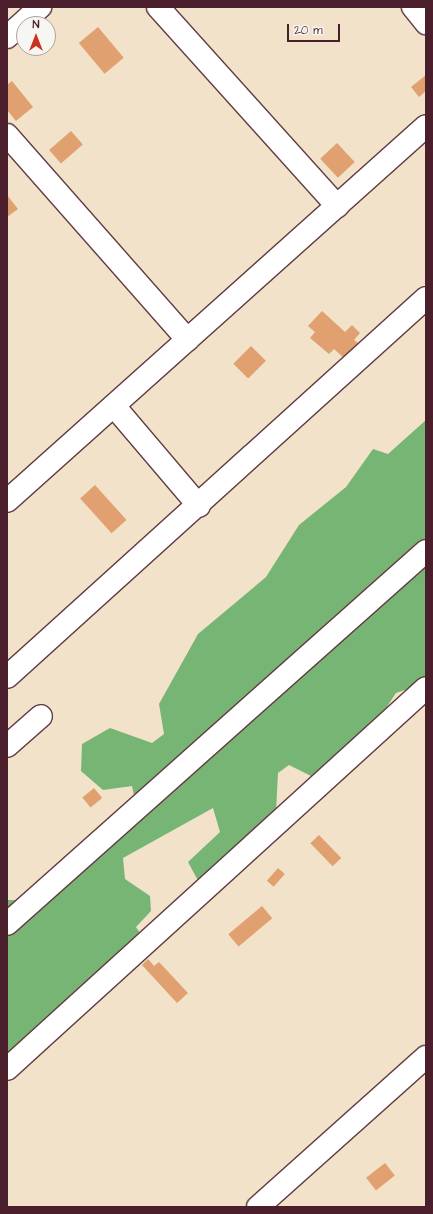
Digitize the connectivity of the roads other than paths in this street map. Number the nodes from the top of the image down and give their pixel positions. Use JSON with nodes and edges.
{"nodes":[{"id":1,"x":40,"y":7,"type":"edge"},
{"id":2,"x":158,"y":7,"type":"edge"},
{"id":3,"x":413,"y":7,"type":"edge"},
{"id":4,"x":426,"y":23,"type":"edge"},
{"id":5,"x":7,"y":37,"type":"edge"},
{"id":6,"x":426,"y":126,"type":"edge"},
{"id":7,"x":7,"y":135,"type":"edge"},
{"id":8,"x":337,"y":206,"type":"junction"},
{"id":9,"x":424,"y":302,"type":"edge"},
{"id":10,"x":188,"y":340,"type":"junction"},
{"id":11,"x":114,"y":406,"type":"junction"},
{"id":12,"x":7,"y":501,"type":"edge"},
{"id":13,"x":199,"y":506,"type":"junction"},
{"id":14,"x":426,"y":551,"type":"edge"},
{"id":15,"x":7,"y":677,"type":"edge"},
{"id":16,"x":426,"y":688,"type":"edge"},
{"id":17,"x":41,"y":716,"type":"dead end"},
{"id":18,"x":7,"y":746,"type":"edge"},
{"id":19,"x":7,"y":924,"type":"edge"},
{"id":20,"x":426,"y":1057,"type":"edge"},
{"id":21,"x":7,"y":1069,"type":"edge"},
{"id":22,"x":258,"y":1207,"type":"edge"}],
"edges":[{"from":1,"to":5,"type":"street"},
{"from":2,"to":8,"type":"street"},
{"from":3,"to":4,"type":"street"},
{"from":6,"to":8,"type":"street"},
{"from":7,"to":10,"type":"street"},
{"from":8,"to":10,"type":"street"},
{"from":9,"to":13,"type":"street"},
{"from":10,"to":11,"type":"street"},
{"from":11,"to":12,"type":"street"},
{"from":11,"to":13,"type":"street"},
{"from":13,"to":15,"type":"street"},
{"from":14,"to":19,"type":"street"},
{"from":16,"to":21,"type":"street"},
{"from":17,"to":18,"type":"street"},
{"from":20,"to":22,"type":"street"}]}
